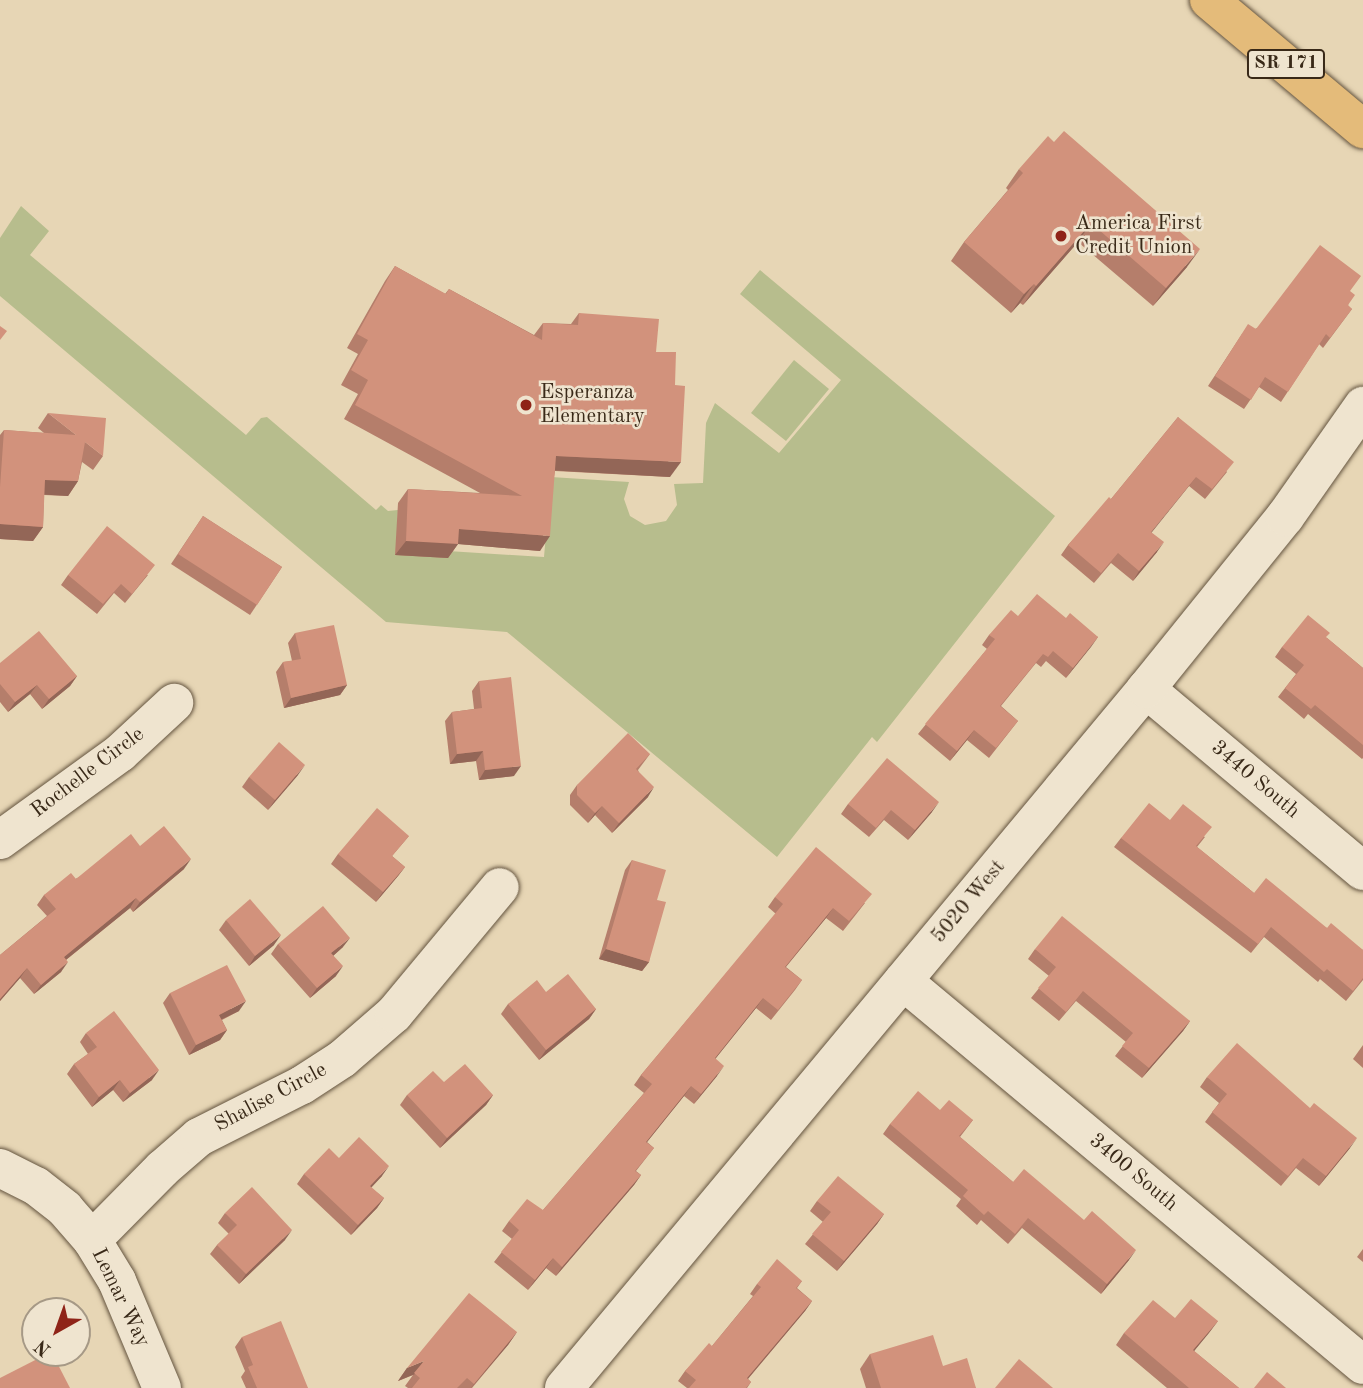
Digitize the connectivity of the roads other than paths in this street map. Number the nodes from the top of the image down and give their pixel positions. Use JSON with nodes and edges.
{"nodes":[{"id":1,"x":1209,"y":0,"type":"edge"},
{"id":2,"x":1363,"y":129,"type":"edge"},
{"id":3,"x":1363,"y":406,"type":"edge"},
{"id":4,"x":1146,"y":689,"type":"junction"},
{"id":5,"x":174,"y":703,"type":"dead end"},
{"id":6,"x":0,"y":840,"type":"edge"},
{"id":7,"x":1363,"y":871,"type":"edge"},
{"id":8,"x":499,"y":887,"type":"dead end"},
{"id":9,"x":903,"y":981,"type":"junction"},
{"id":10,"x":0,"y":1168,"type":"edge"},
{"id":11,"x":92,"y":1240,"type":"junction"},
{"id":12,"x":1363,"y":1365,"type":"edge"},
{"id":13,"x":162,"y":1388,"type":"edge"},
{"id":14,"x":564,"y":1388,"type":"edge"}],
"edges":[{"from":1,"to":2,"type":"main road","number":"SR 171"},
{"from":3,"to":4,"type":"street","name":"5020 West"},
{"from":4,"to":7,"type":"street","name":"3440 South"},
{"from":4,"to":9,"type":"street","name":"5020 West"},
{"from":5,"to":6,"type":"street","name":"Rochelle Circle"},
{"from":8,"to":11,"type":"street","name":"Shalise Circle"},
{"from":9,"to":12,"type":"street","name":"3400 South"},
{"from":9,"to":14,"type":"street","name":"5020 West"},
{"from":10,"to":11,"type":"street","name":"Lemar Way"},
{"from":11,"to":13,"type":"street","name":"Lemar Way"}]}
